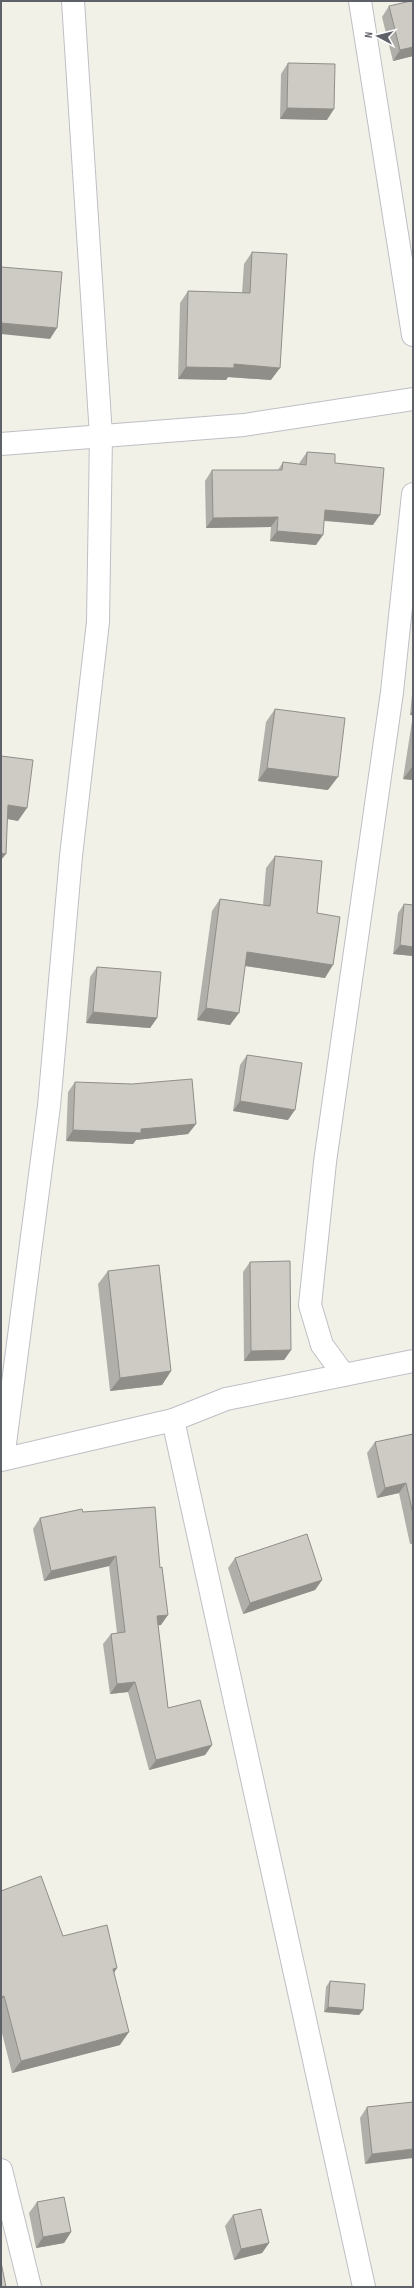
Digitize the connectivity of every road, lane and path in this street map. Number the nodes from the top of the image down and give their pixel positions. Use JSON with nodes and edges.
{"nodes":[{"id":1,"x":73,"y":1,"type":"edge"},
{"id":2,"x":360,"y":1,"type":"edge"},
{"id":3,"x":413,"y":335,"type":"edge"},
{"id":4,"x":413,"y":399,"type":"edge"},
{"id":5,"x":101,"y":436,"type":"junction"},
{"id":6,"x":1,"y":444,"type":"edge"},
{"id":7,"x":413,"y":494,"type":"edge"},
{"id":8,"x":413,"y":1361,"type":"edge"},
{"id":9,"x":344,"y":1375,"type":"junction"},
{"id":10,"x":173,"y":1420,"type":"junction"},
{"id":11,"x":2,"y":1459,"type":"edge"},
{"id":12,"x":1,"y":2170,"type":"edge"},
{"id":13,"x":30,"y":2287,"type":"edge"},
{"id":14,"x":364,"y":2287,"type":"edge"}],
"edges":[{"from":1,"to":5,"type":"street"},
{"from":2,"to":3,"type":"street"},
{"from":4,"to":5,"type":"street"},
{"from":5,"to":6,"type":"street"},
{"from":5,"to":11,"type":"street"},
{"from":7,"to":9,"type":"street"},
{"from":8,"to":9,"type":"street"},
{"from":9,"to":10,"type":"street"},
{"from":10,"to":11,"type":"street"},
{"from":10,"to":14,"type":"street"},
{"from":12,"to":13,"type":"street"}]}
